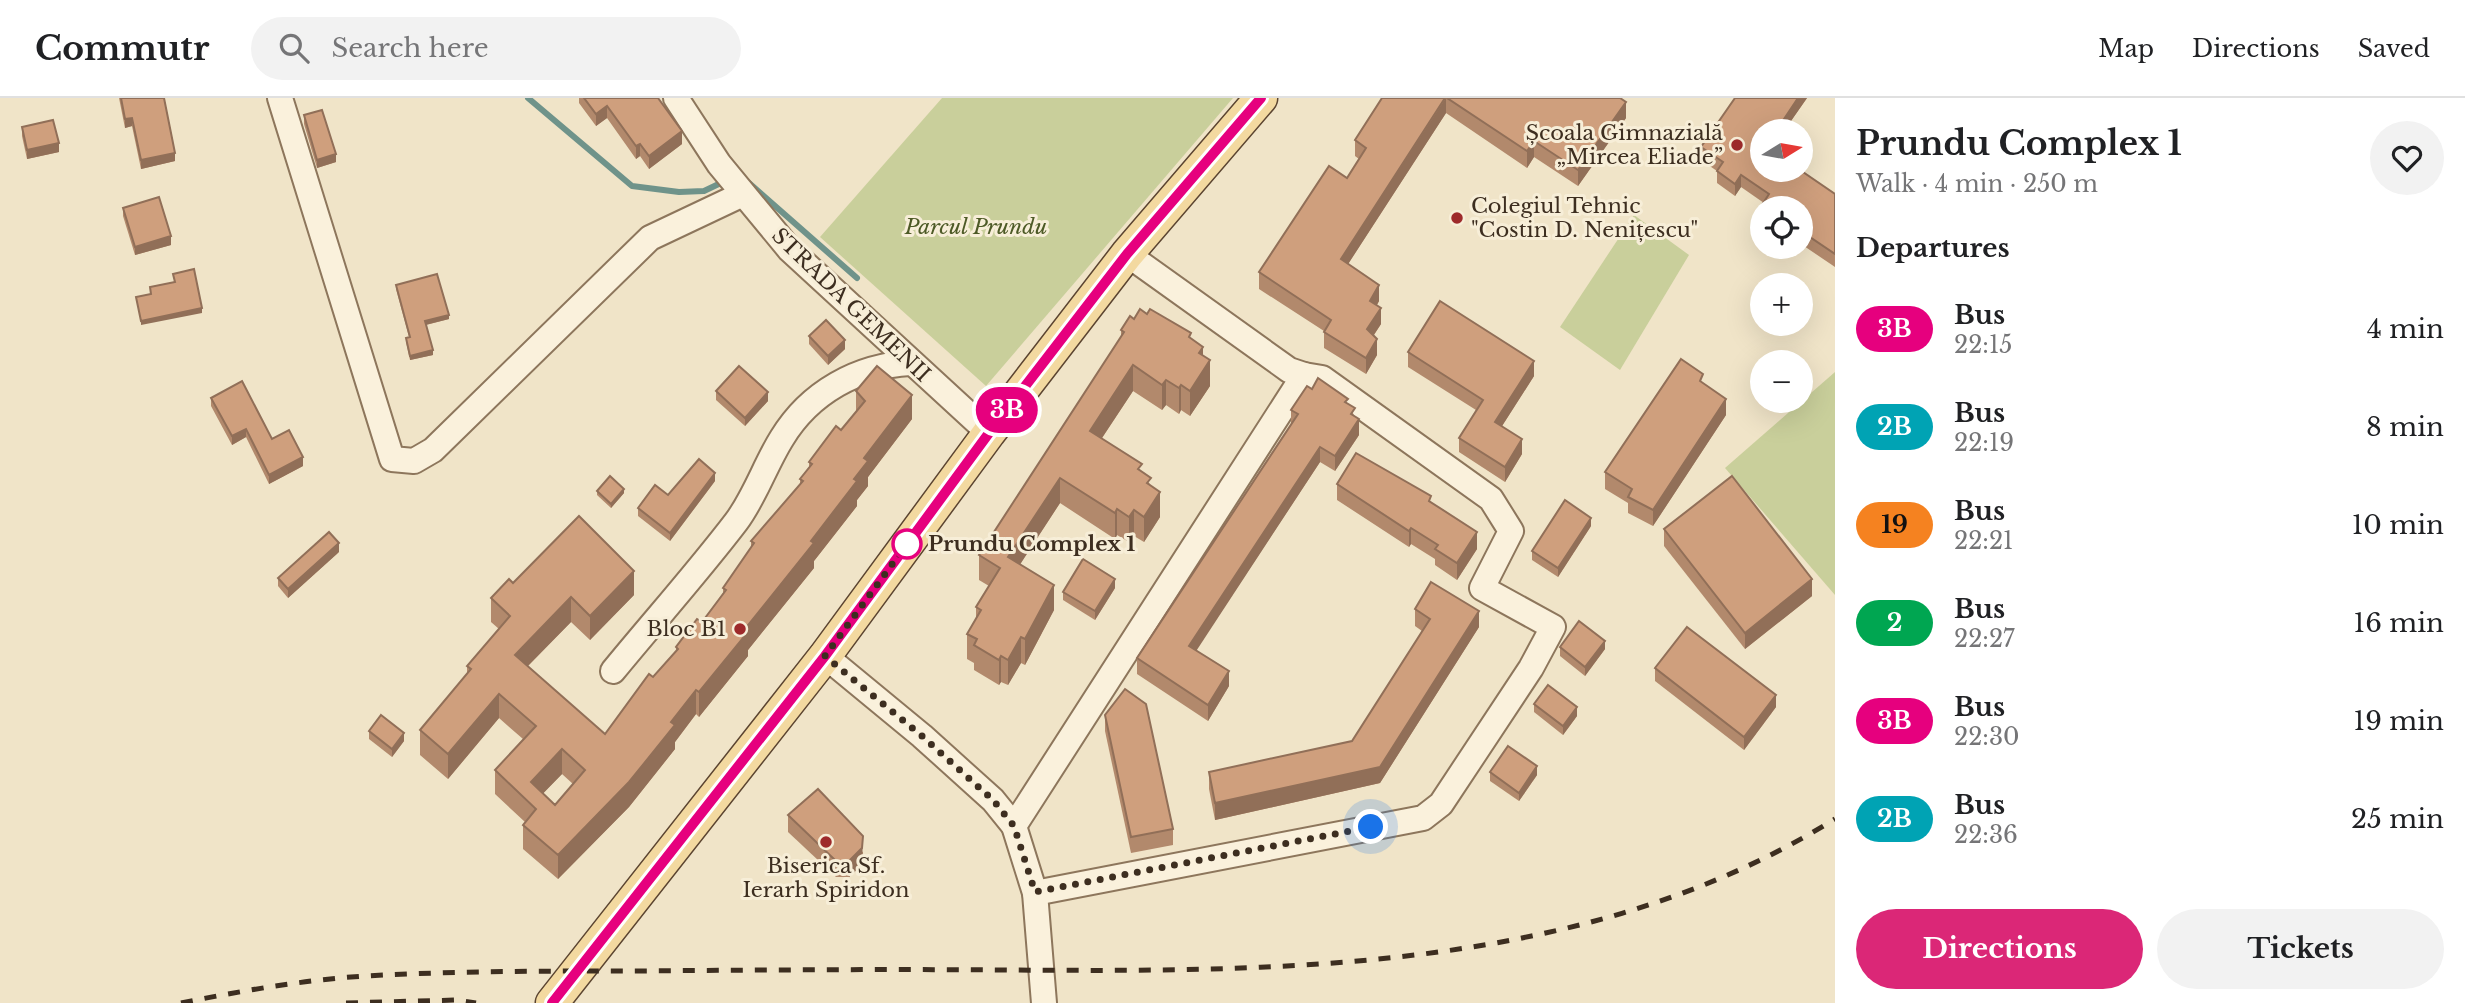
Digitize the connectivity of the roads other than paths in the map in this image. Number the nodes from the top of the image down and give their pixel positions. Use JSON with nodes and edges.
{"nodes":[{"id":1,"x":279,"y":98,"type":"edge"},
{"id":2,"x":676,"y":98,"type":"edge"},
{"id":3,"x":1261,"y":98,"type":"edge"},
{"id":4,"x":743,"y":194,"type":"junction"},
{"id":5,"x":1127,"y":254,"type":"junction"},
{"id":6,"x":910,"y":363,"type":"junction"},
{"id":7,"x":1304,"y":375,"type":"junction"},
{"id":8,"x":989,"y":433,"type":"junction"},
{"id":9,"x":825,"y":656,"type":"junction"},
{"id":10,"x":613,"y":671,"type":"dead end"},
{"id":11,"x":1014,"y":826,"type":"junction"},
{"id":12,"x":1035,"y":892,"type":"junction"},
{"id":13,"x":552,"y":1003,"type":"edge"},
{"id":14,"x":1044,"y":1003,"type":"edge"}],
"edges":[{"from":1,"to":4,"type":"street"},
{"from":2,"to":4,"type":"street","name":"STRADA GEMENII"},
{"from":3,"to":5,"type":"main road"},
{"from":4,"to":6,"type":"street","name":"STRADA GEMENII"},
{"from":5,"to":7,"type":"street"},
{"from":5,"to":8,"type":"main road"},
{"from":6,"to":8,"type":"street","name":"STRADA GEMENII"},
{"from":6,"to":10,"type":"street"},
{"from":7,"to":11,"type":"street"},
{"from":7,"to":12,"type":"street"},
{"from":8,"to":9,"type":"main road"},
{"from":9,"to":11,"type":"street"},
{"from":9,"to":13,"type":"main road"},
{"from":11,"to":12,"type":"street"},
{"from":12,"to":14,"type":"street"}]}
